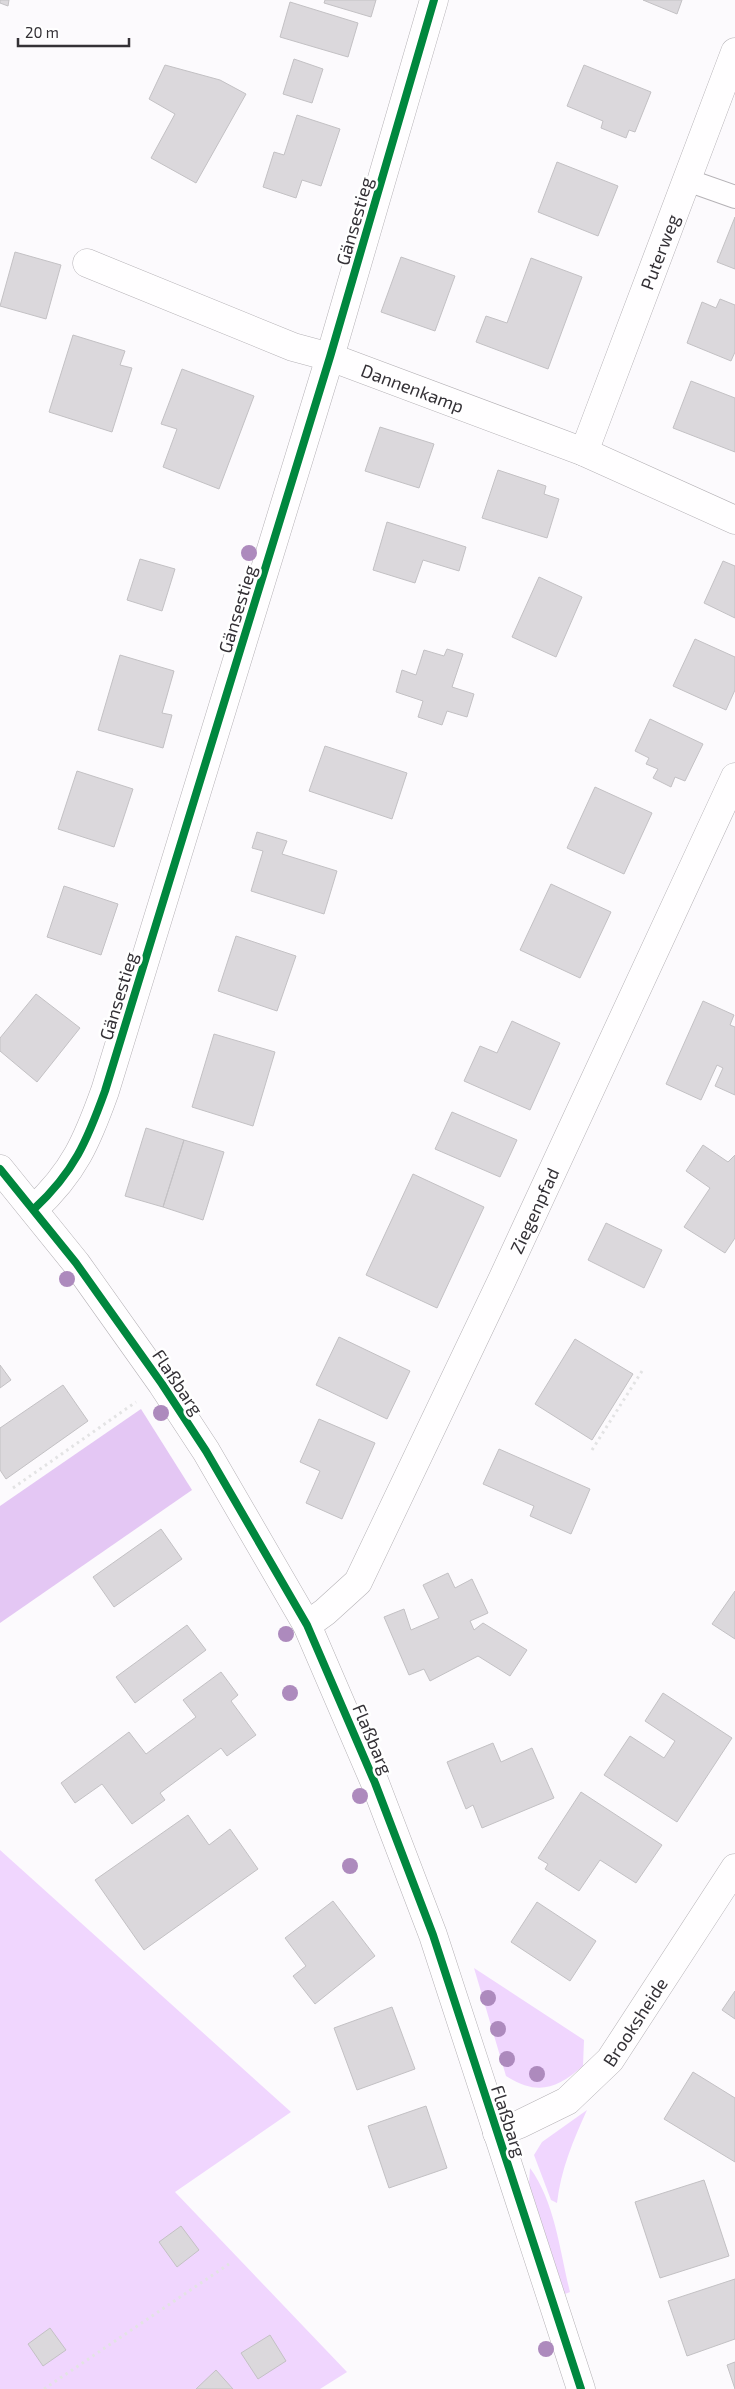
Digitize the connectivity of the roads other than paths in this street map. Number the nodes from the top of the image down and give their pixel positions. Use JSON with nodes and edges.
{"nodes":[{"id":1,"x":434,"y":0,"type":"edge"},
{"id":2,"x":735,"y":52,"type":"edge"},
{"id":3,"x":687,"y":180,"type":"junction"},
{"id":4,"x":735,"y":197,"type":"edge"},
{"id":5,"x":86,"y":263,"type":"dead end"},
{"id":6,"x":330,"y":357,"type":"junction"},
{"id":7,"x":584,"y":452,"type":"junction"},
{"id":8,"x":735,"y":520,"type":"edge"},
{"id":9,"x":735,"y":777,"type":"edge"},
{"id":10,"x":0,"y":1169,"type":"edge"},
{"id":11,"x":34,"y":1209,"type":"junction"},
{"id":12,"x":307,"y":1625,"type":"junction"},
{"id":13,"x":735,"y":1868,"type":"edge"},
{"id":14,"x":497,"y":2133,"type":"junction"},
{"id":15,"x":581,"y":2389,"type":"edge"}],
"edges":[{"from":1,"to":6,"type":"street","name":"Gänsestieg"},
{"from":2,"to":3,"type":"street","name":"Puterweg"},
{"from":3,"to":4,"type":"lane"},
{"from":3,"to":7,"type":"street","name":"Puterweg"},
{"from":5,"to":6,"type":"street","name":"Dannenkamp"},
{"from":6,"to":7,"type":"street","name":"Dannenkamp"},
{"from":6,"to":11,"type":"street","name":"Gänsestieg"},
{"from":7,"to":8,"type":"street","name":"Dannenkamp"},
{"from":9,"to":12,"type":"street","name":"Ziegenpfad"},
{"from":10,"to":11,"type":"street","name":"Flaßbarg"},
{"from":11,"to":12,"type":"street","name":"Flaßbarg"},
{"from":12,"to":14,"type":"street","name":"Flaßbarg"},
{"from":13,"to":14,"type":"street","name":"Brooksheide"},
{"from":14,"to":15,"type":"street","name":"Flaßbarg"}]}
